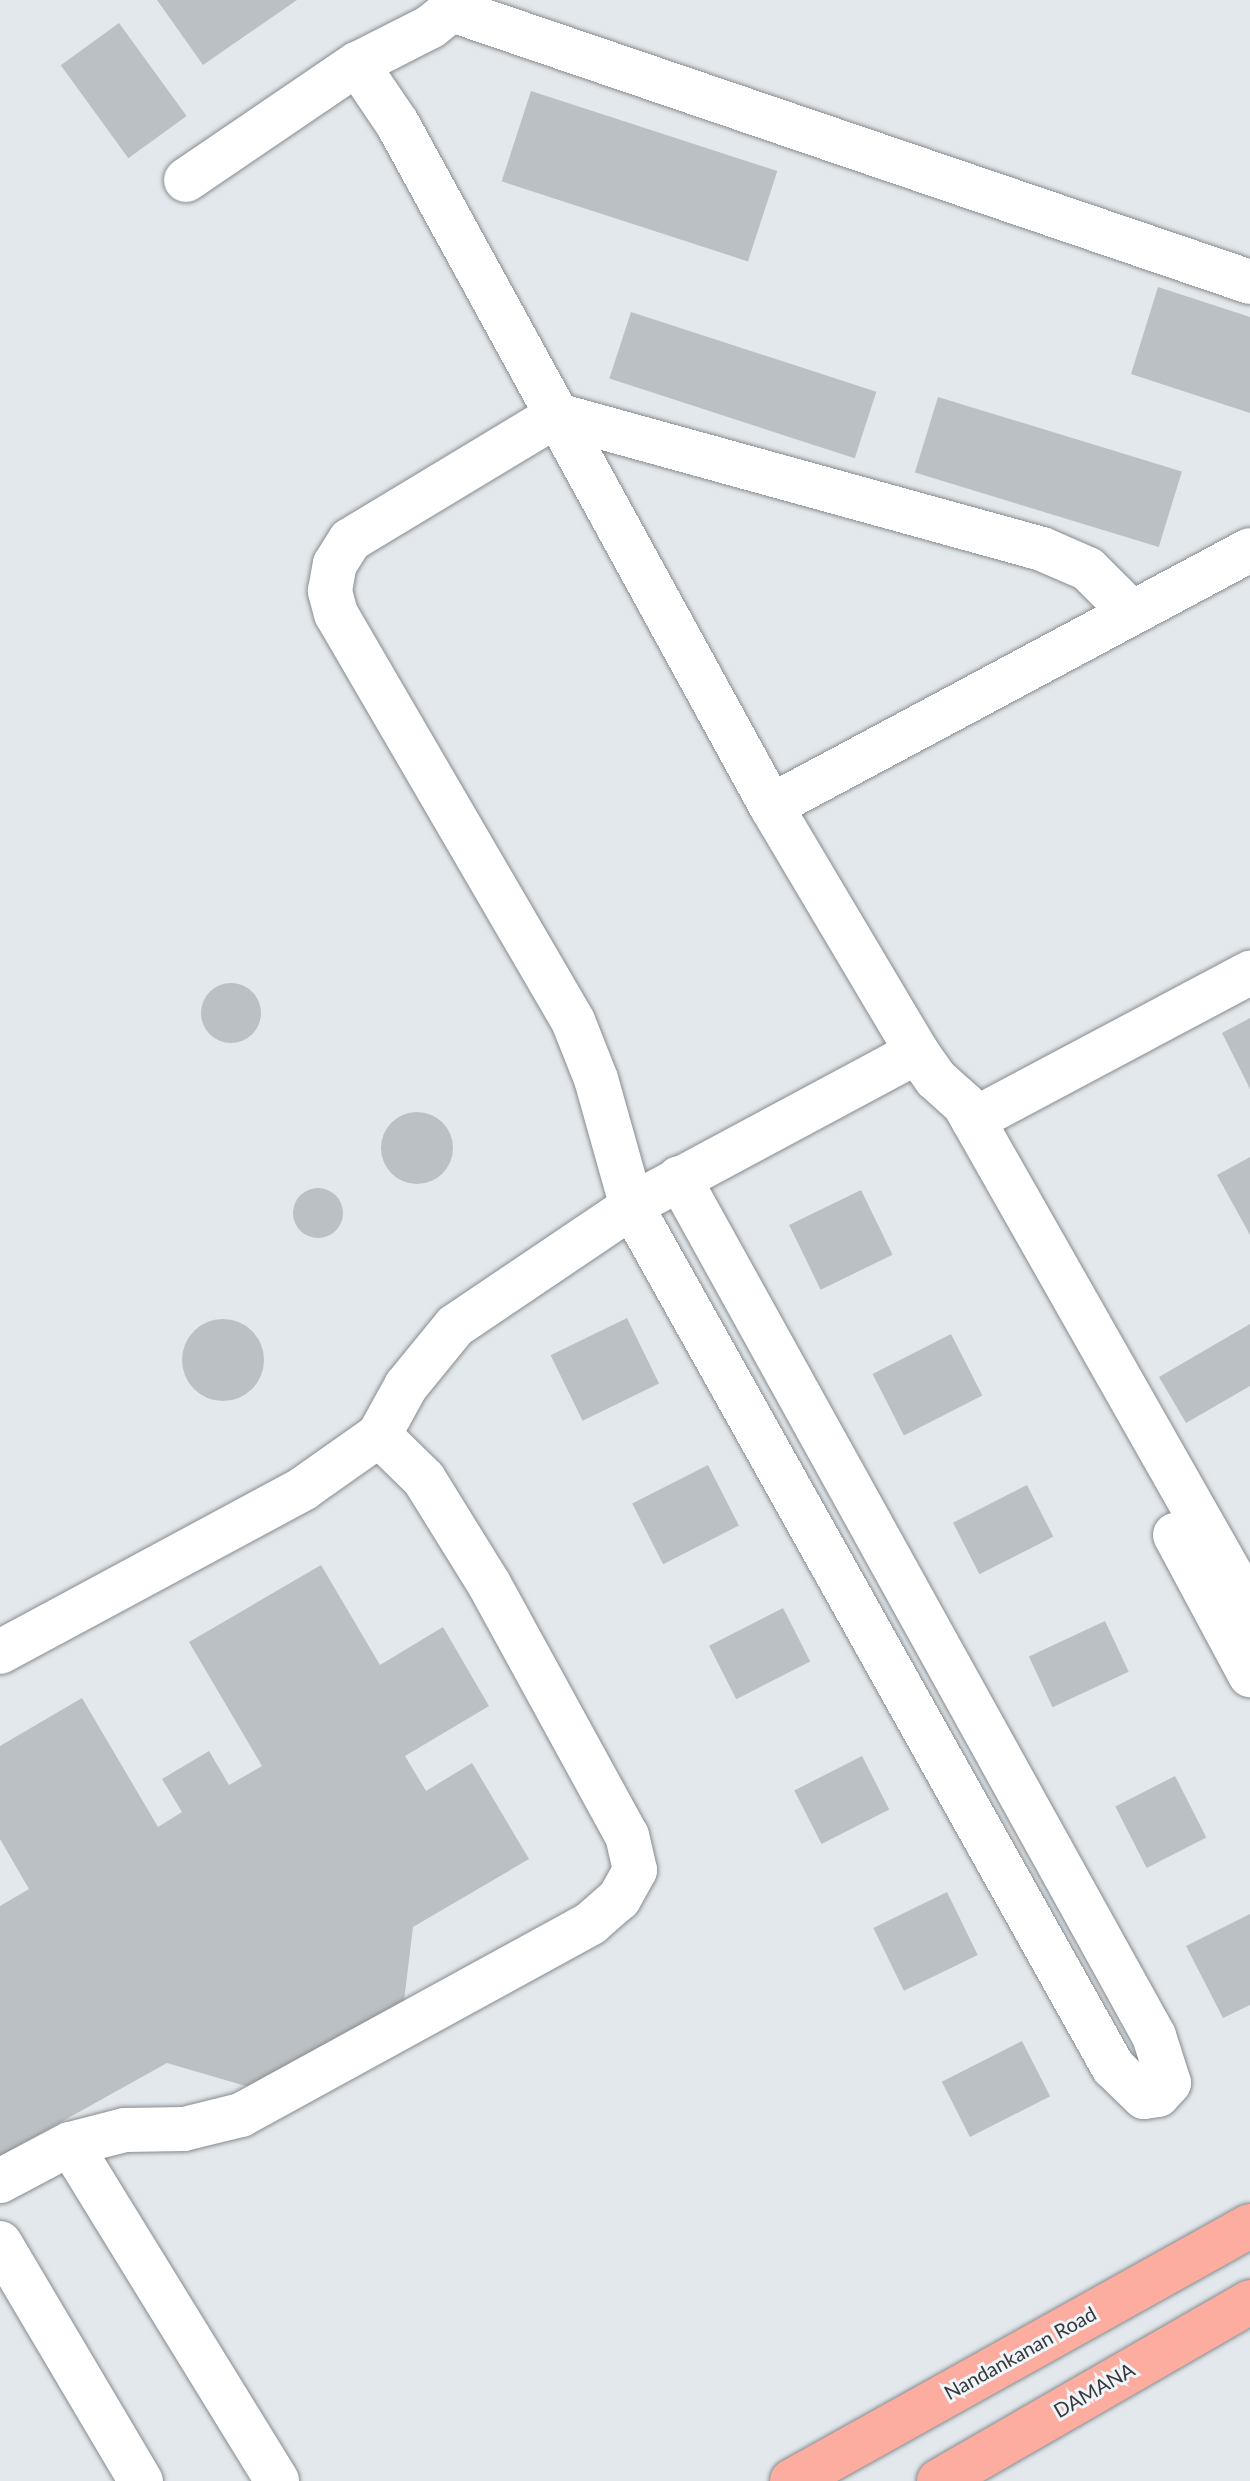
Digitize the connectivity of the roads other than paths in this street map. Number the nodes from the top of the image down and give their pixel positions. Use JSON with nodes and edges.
{"nodes":[{"id":1,"x":458,"y":5,"type":"edge"},
{"id":2,"x":357,"y":64,"type":"junction"},
{"id":3,"x":186,"y":180,"type":"dead end"},
{"id":4,"x":1250,"y":282,"type":"edge"},
{"id":5,"x":557,"y":415,"type":"junction"},
{"id":6,"x":1250,"y":550,"type":"edge"},
{"id":7,"x":1132,"y":613,"type":"junction"},
{"id":8,"x":771,"y":806,"type":"junction"},
{"id":9,"x":1250,"y":973,"type":"edge"},
{"id":10,"x":926,"y":1066,"type":"junction"},
{"id":11,"x":973,"y":1120,"type":"junction"},
{"id":12,"x":679,"y":1178,"type":"junction"},
{"id":13,"x":632,"y":1207,"type":"junction"},
{"id":14,"x":379,"y":1435,"type":"junction"},
{"id":15,"x":1250,"y":1608,"type":"edge"},
{"id":16,"x":0,"y":1652,"type":"edge"},
{"id":17,"x":1250,"y":1675,"type":"edge"},
{"id":18,"x":70,"y":2144,"type":"junction"},
{"id":19,"x":0,"y":2181,"type":"edge"},
{"id":20,"x":1250,"y":2226,"type":"edge"},
{"id":21,"x":0,"y":2243,"type":"edge"},
{"id":22,"x":1250,"y":2302,"type":"edge"},
{"id":23,"x":141,"y":2481,"type":"edge"},
{"id":24,"x":277,"y":2481,"type":"edge"},
{"id":25,"x":792,"y":2481,"type":"edge"},
{"id":26,"x":939,"y":2481,"type":"edge"}],
"edges":[{"from":1,"to":2,"type":"lane"},
{"from":1,"to":4,"type":"lane"},
{"from":2,"to":3,"type":"lane"},
{"from":2,"to":5,"type":"lane"},
{"from":5,"to":7,"type":"lane"},
{"from":5,"to":8,"type":"lane"},
{"from":5,"to":13,"type":"lane"},
{"from":6,"to":7,"type":"lane"},
{"from":7,"to":8,"type":"lane"},
{"from":8,"to":10,"type":"lane"},
{"from":9,"to":11,"type":"lane"},
{"from":10,"to":11,"type":"lane"},
{"from":10,"to":12,"type":"lane"},
{"from":10,"to":17,"type":"lane"},
{"from":11,"to":15,"type":"lane"},
{"from":12,"to":13,"type":"lane"},
{"from":12,"to":13,"type":"lane"},
{"from":13,"to":14,"type":"lane"},
{"from":14,"to":16,"type":"lane"},
{"from":14,"to":18,"type":"lane"},
{"from":18,"to":19,"type":"lane"},
{"from":18,"to":24,"type":"lane"},
{"from":20,"to":25,"type":"main road","name":"Nandankanan Road"},
{"from":21,"to":23,"type":"lane"},
{"from":22,"to":26,"type":"main road","name":"DAMANA"}]}
